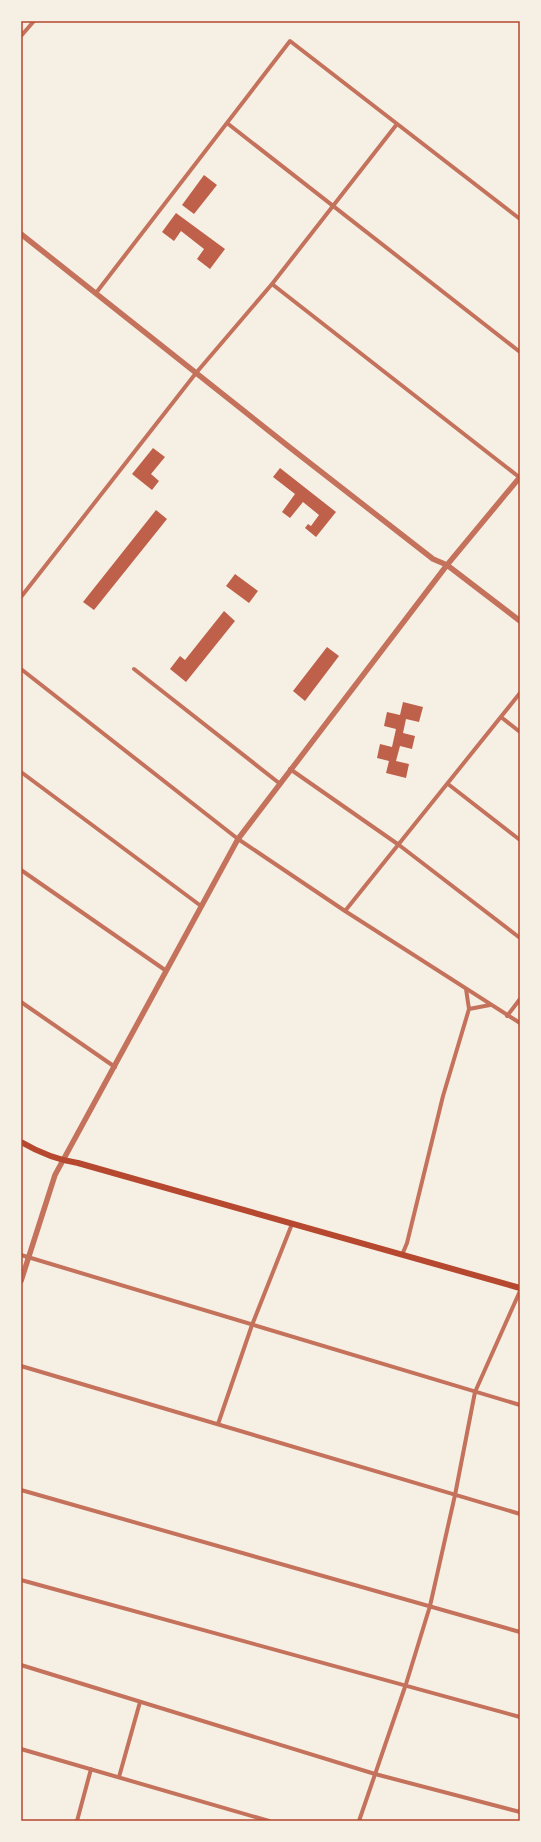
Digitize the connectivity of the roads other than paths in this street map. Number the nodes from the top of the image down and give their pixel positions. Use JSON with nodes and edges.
{"nodes":[{"id":1,"x":34,"y":21,"type":"edge"},
{"id":2,"x":21,"y":36,"type":"edge"},
{"id":3,"x":227,"y":123,"type":"junction"},
{"id":4,"x":397,"y":124,"type":"junction"},
{"id":5,"x":332,"y":206,"type":"junction"},
{"id":6,"x":520,"y":220,"type":"edge"},
{"id":7,"x":21,"y":234,"type":"edge"},
{"id":8,"x":272,"y":284,"type":"junction"},
{"id":9,"x":96,"y":293,"type":"junction"},
{"id":10,"x":520,"y":352,"type":"edge"},
{"id":11,"x":196,"y":373,"type":"junction"},
{"id":12,"x":520,"y":477,"type":"edge"},
{"id":13,"x":447,"y":565,"type":"junction"},
{"id":14,"x":21,"y":596,"type":"edge"},
{"id":15,"x":520,"y":621,"type":"edge"},
{"id":16,"x":21,"y":669,"type":"edge"},
{"id":17,"x":134,"y":669,"type":"dead end"},
{"id":18,"x":520,"y":692,"type":"edge"},
{"id":19,"x":501,"y":717,"type":"junction"},
{"id":20,"x":520,"y":732,"type":"edge"},
{"id":21,"x":290,"y":769,"type":"junction"},
{"id":22,"x":21,"y":772,"type":"edge"},
{"id":23,"x":280,"y":783,"type":"junction"},
{"id":24,"x":448,"y":784,"type":"junction"},
{"id":25,"x":238,"y":839,"type":"junction"},
{"id":26,"x":520,"y":840,"type":"edge"},
{"id":27,"x":399,"y":845,"type":"junction"},
{"id":28,"x":21,"y":870,"type":"edge"},
{"id":29,"x":201,"y":906,"type":"junction"},
{"id":30,"x":345,"y":911,"type":"junction"},
{"id":31,"x":520,"y":938,"type":"edge"},
{"id":32,"x":165,"y":970,"type":"junction"},
{"id":33,"x":466,"y":989,"type":"junction"},
{"id":34,"x":520,"y":999,"type":"edge"},
{"id":35,"x":21,"y":1002,"type":"edge"},
{"id":36,"x":490,"y":1005,"type":"junction"},
{"id":37,"x":469,"y":1009,"type":"junction"},
{"id":38,"x":508,"y":1016,"type":"junction"},
{"id":39,"x":520,"y":1023,"type":"edge"},
{"id":40,"x":115,"y":1067,"type":"junction"},
{"id":41,"x":21,"y":1142,"type":"edge"},
{"id":42,"x":62,"y":1161,"type":"junction"},
{"id":43,"x":292,"y":1224,"type":"junction"},
{"id":44,"x":21,"y":1255,"type":"edge"},
{"id":45,"x":402,"y":1255,"type":"junction"},
{"id":46,"x":28,"y":1257,"type":"junction"},
{"id":47,"x":21,"y":1281,"type":"edge"},
{"id":48,"x":520,"y":1290,"type":"edge"},
{"id":49,"x":252,"y":1325,"type":"junction"},
{"id":50,"x":21,"y":1366,"type":"edge"},
{"id":51,"x":475,"y":1392,"type":"junction"},
{"id":52,"x":520,"y":1405,"type":"edge"},
{"id":53,"x":218,"y":1424,"type":"junction"},
{"id":54,"x":21,"y":1490,"type":"edge"},
{"id":55,"x":455,"y":1495,"type":"junction"},
{"id":56,"x":520,"y":1514,"type":"edge"},
{"id":57,"x":21,"y":1580,"type":"edge"},
{"id":58,"x":430,"y":1606,"type":"junction"},
{"id":59,"x":520,"y":1632,"type":"edge"},
{"id":60,"x":21,"y":1665,"type":"edge"},
{"id":61,"x":406,"y":1684,"type":"junction"},
{"id":62,"x":140,"y":1702,"type":"junction"},
{"id":63,"x":520,"y":1717,"type":"edge"},
{"id":64,"x":21,"y":1749,"type":"edge"},
{"id":65,"x":91,"y":1769,"type":"junction"},
{"id":66,"x":375,"y":1774,"type":"junction"},
{"id":67,"x":119,"y":1777,"type":"junction"},
{"id":68,"x":520,"y":1812,"type":"edge"},
{"id":69,"x":77,"y":1821,"type":"edge"},
{"id":70,"x":269,"y":1821,"type":"edge"},
{"id":71,"x":358,"y":1821,"type":"edge"}],
"edges":[{"from":1,"to":2,"type":"street"},
{"from":3,"to":4,"type":"street"},
{"from":3,"to":5,"type":"street"},
{"from":3,"to":9,"type":"street"},
{"from":4,"to":5,"type":"street"},
{"from":4,"to":6,"type":"street"},
{"from":5,"to":8,"type":"street"},
{"from":5,"to":10,"type":"street"},
{"from":7,"to":9,"type":"street"},
{"from":8,"to":11,"type":"street"},
{"from":8,"to":12,"type":"street"},
{"from":9,"to":11,"type":"street"},
{"from":11,"to":13,"type":"street"},
{"from":11,"to":14,"type":"street"},
{"from":12,"to":13,"type":"street"},
{"from":13,"to":15,"type":"street"},
{"from":13,"to":21,"type":"street"},
{"from":16,"to":25,"type":"street"},
{"from":17,"to":23,"type":"street"},
{"from":18,"to":19,"type":"street"},
{"from":19,"to":20,"type":"street"},
{"from":19,"to":24,"type":"street"},
{"from":21,"to":23,"type":"street"},
{"from":21,"to":27,"type":"street"},
{"from":22,"to":29,"type":"street"},
{"from":23,"to":25,"type":"street"},
{"from":24,"to":26,"type":"street"},
{"from":24,"to":27,"type":"street"},
{"from":25,"to":29,"type":"street"},
{"from":25,"to":30,"type":"street"},
{"from":27,"to":30,"type":"street"},
{"from":27,"to":31,"type":"street"},
{"from":28,"to":32,"type":"street"},
{"from":29,"to":32,"type":"street"},
{"from":30,"to":33,"type":"street"},
{"from":32,"to":40,"type":"street"},
{"from":33,"to":36,"type":"street"},
{"from":33,"to":37,"type":"street"},
{"from":34,"to":38,"type":"street"},
{"from":35,"to":40,"type":"street"},
{"from":36,"to":37,"type":"street"},
{"from":36,"to":38,"type":"street"},
{"from":37,"to":45,"type":"street"},
{"from":38,"to":39,"type":"street"},
{"from":40,"to":42,"type":"street"},
{"from":41,"to":42,"type":"main road"},
{"from":42,"to":43,"type":"main road"},
{"from":42,"to":46,"type":"street"},
{"from":43,"to":45,"type":"main road"},
{"from":43,"to":49,"type":"street"},
{"from":44,"to":46,"type":"street"},
{"from":45,"to":48,"type":"main road"},
{"from":46,"to":47,"type":"street"},
{"from":46,"to":49,"type":"street"},
{"from":48,"to":51,"type":"street"},
{"from":49,"to":51,"type":"street"},
{"from":49,"to":53,"type":"street"},
{"from":50,"to":53,"type":"street"},
{"from":51,"to":52,"type":"street"},
{"from":51,"to":55,"type":"street"},
{"from":53,"to":55,"type":"street"},
{"from":54,"to":58,"type":"street"},
{"from":55,"to":56,"type":"street"},
{"from":55,"to":58,"type":"street"},
{"from":57,"to":61,"type":"street"},
{"from":58,"to":59,"type":"street"},
{"from":58,"to":61,"type":"street"},
{"from":60,"to":62,"type":"street"},
{"from":61,"to":63,"type":"street"},
{"from":61,"to":66,"type":"street"},
{"from":62,"to":66,"type":"street"},
{"from":62,"to":67,"type":"street"},
{"from":64,"to":65,"type":"street"},
{"from":65,"to":67,"type":"street"},
{"from":65,"to":69,"type":"street"},
{"from":66,"to":68,"type":"street"},
{"from":66,"to":71,"type":"street"},
{"from":67,"to":70,"type":"street"}]}
